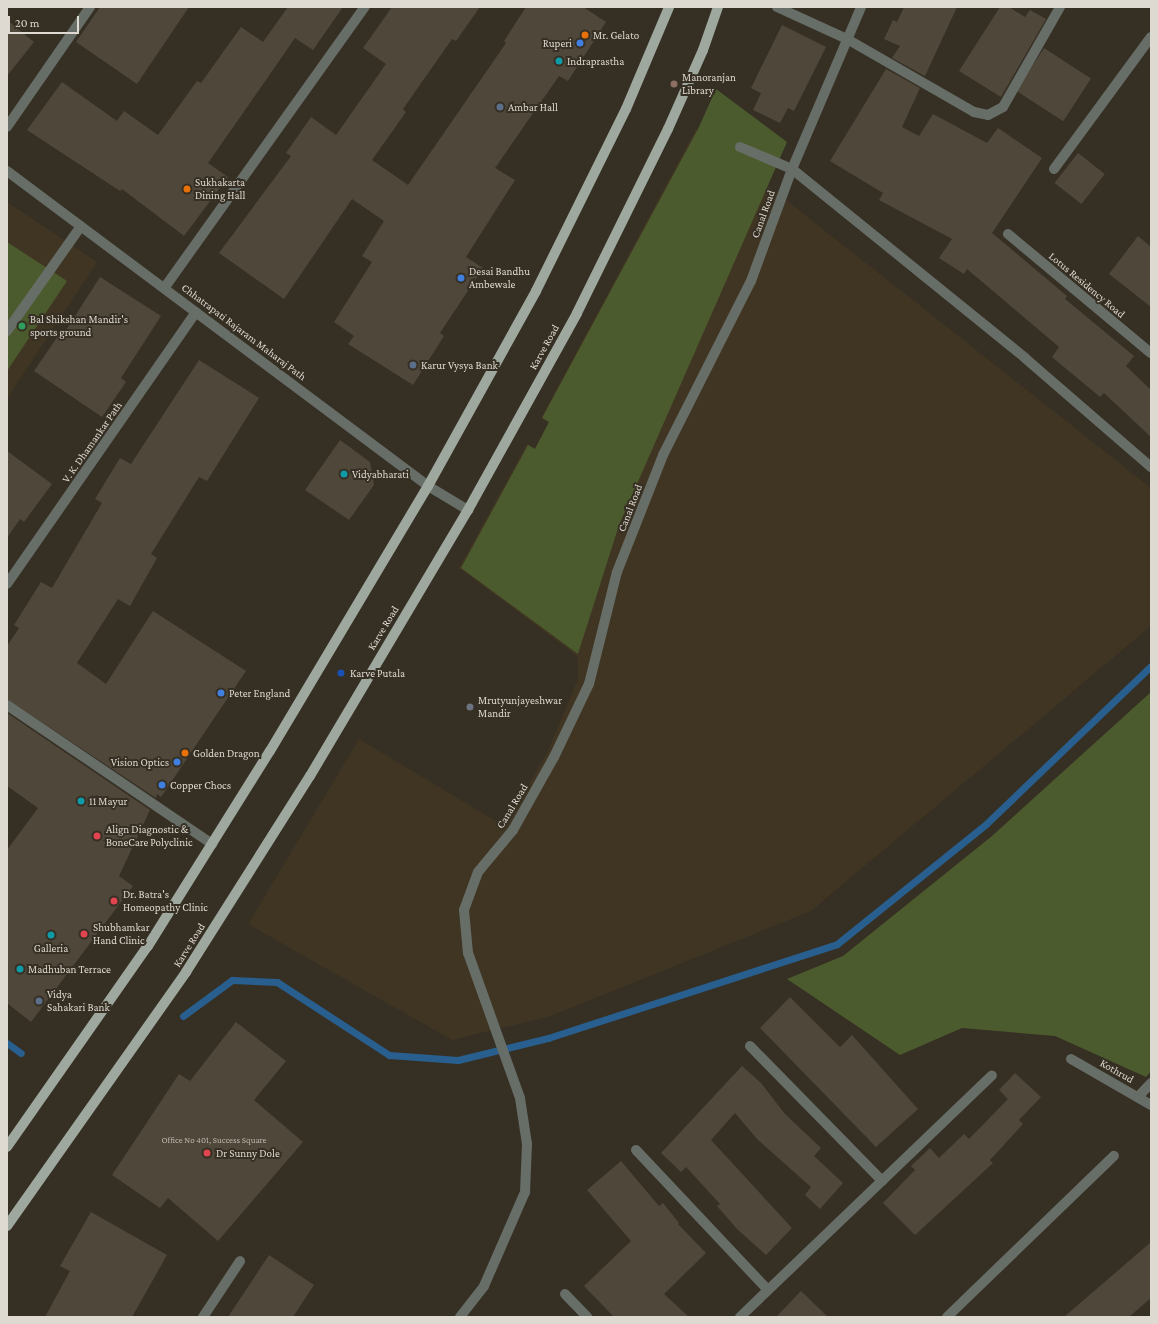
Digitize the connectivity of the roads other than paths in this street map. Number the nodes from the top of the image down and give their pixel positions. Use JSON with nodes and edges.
{"nodes":[{"id":1,"x":90,"y":7,"type":"edge"},
{"id":2,"x":365,"y":7,"type":"edge"},
{"id":3,"x":668,"y":7,"type":"edge"},
{"id":4,"x":718,"y":7,"type":"edge"},
{"id":5,"x":777,"y":7,"type":"edge"},
{"id":6,"x":861,"y":7,"type":"edge"},
{"id":7,"x":1060,"y":7,"type":"edge"},
{"id":8,"x":1151,"y":37,"type":"edge"},
{"id":9,"x":847,"y":39,"type":"junction"},
{"id":10,"x":7,"y":127,"type":"edge"},
{"id":11,"x":740,"y":147,"type":"dead end"},
{"id":12,"x":792,"y":169,"type":"junction"},
{"id":13,"x":1054,"y":169,"type":"dead end"},
{"id":14,"x":7,"y":171,"type":"edge"},
{"id":15,"x":81,"y":226,"type":"junction"},
{"id":16,"x":1008,"y":234,"type":"dead end"},
{"id":17,"x":165,"y":287,"type":"junction"},
{"id":18,"x":196,"y":312,"type":"junction"},
{"id":19,"x":7,"y":332,"type":"edge"},
{"id":20,"x":1151,"y":353,"type":"edge"},
{"id":21,"x":1151,"y":467,"type":"edge"},
{"id":22,"x":428,"y":486,"type":"junction"},
{"id":23,"x":468,"y":510,"type":"junction"},
{"id":24,"x":7,"y":584,"type":"edge"},
{"id":25,"x":7,"y":705,"type":"edge"},
{"id":26,"x":212,"y":844,"type":"junction"},
{"id":27,"x":750,"y":1046,"type":"dead end"},
{"id":28,"x":1071,"y":1058,"type":"dead end"},
{"id":29,"x":992,"y":1075,"type":"dead end"},
{"id":30,"x":1151,"y":1083,"type":"edge"},
{"id":31,"x":1138,"y":1098,"type":"junction"},
{"id":32,"x":1151,"y":1105,"type":"edge"},
{"id":33,"x":7,"y":1147,"type":"edge"},
{"id":34,"x":636,"y":1150,"type":"dead end"},
{"id":35,"x":1114,"y":1156,"type":"dead end"},
{"id":36,"x":882,"y":1181,"type":"junction"},
{"id":37,"x":7,"y":1226,"type":"edge"},
{"id":38,"x":240,"y":1261,"type":"dead end"},
{"id":39,"x":768,"y":1290,"type":"junction"},
{"id":40,"x":565,"y":1294,"type":"dead end"},
{"id":41,"x":203,"y":1317,"type":"edge"},
{"id":42,"x":460,"y":1317,"type":"edge"},
{"id":43,"x":586,"y":1317,"type":"edge"},
{"id":44,"x":740,"y":1317,"type":"edge"},
{"id":45,"x":947,"y":1317,"type":"edge"}],
"edges":[{"from":1,"to":10,"type":"street"},
{"from":2,"to":17,"type":"street"},
{"from":3,"to":22,"type":"main road"},
{"from":4,"to":23,"type":"main road","name":"Karve Road"},
{"from":5,"to":9,"type":"street"},
{"from":6,"to":9,"type":"street","name":"Canal Road"},
{"from":7,"to":9,"type":"street"},
{"from":8,"to":13,"type":"street"},
{"from":9,"to":12,"type":"street","name":"Canal Road"},
{"from":11,"to":12,"type":"street"},
{"from":12,"to":21,"type":"street"},
{"from":12,"to":42,"type":"street","name":"Canal Road"},
{"from":14,"to":15,"type":"street","name":"Chhatrapati Rajaram Maharaj Path"},
{"from":15,"to":17,"type":"street","name":"Chhatrapati Rajaram Maharaj Path"},
{"from":15,"to":19,"type":"street"},
{"from":16,"to":20,"type":"street","name":"Lotus Residency Road"},
{"from":17,"to":18,"type":"street","name":"Chhatrapati Rajaram Maharaj Path"},
{"from":18,"to":22,"type":"street","name":"Chhatrapati Rajaram Maharaj Path"},
{"from":18,"to":24,"type":"street","name":"V. K. Dhamankar Path"},
{"from":22,"to":23,"type":"street","name":"Chhatrapati Rajaram Maharaj Path"},
{"from":22,"to":26,"type":"main road"},
{"from":23,"to":37,"type":"main road","name":"Karve Road"},
{"from":25,"to":26,"type":"street"},
{"from":26,"to":33,"type":"main road"},
{"from":27,"to":36,"type":"street"},
{"from":28,"to":31,"type":"street","name":"Kothrud"},
{"from":29,"to":36,"type":"street"},
{"from":30,"to":31,"type":"street"},
{"from":31,"to":32,"type":"street","name":"Kothrud"},
{"from":34,"to":39,"type":"street"},
{"from":35,"to":45,"type":"street"},
{"from":36,"to":39,"type":"street"},
{"from":38,"to":41,"type":"street"},
{"from":39,"to":44,"type":"street"},
{"from":40,"to":43,"type":"street"}]}
